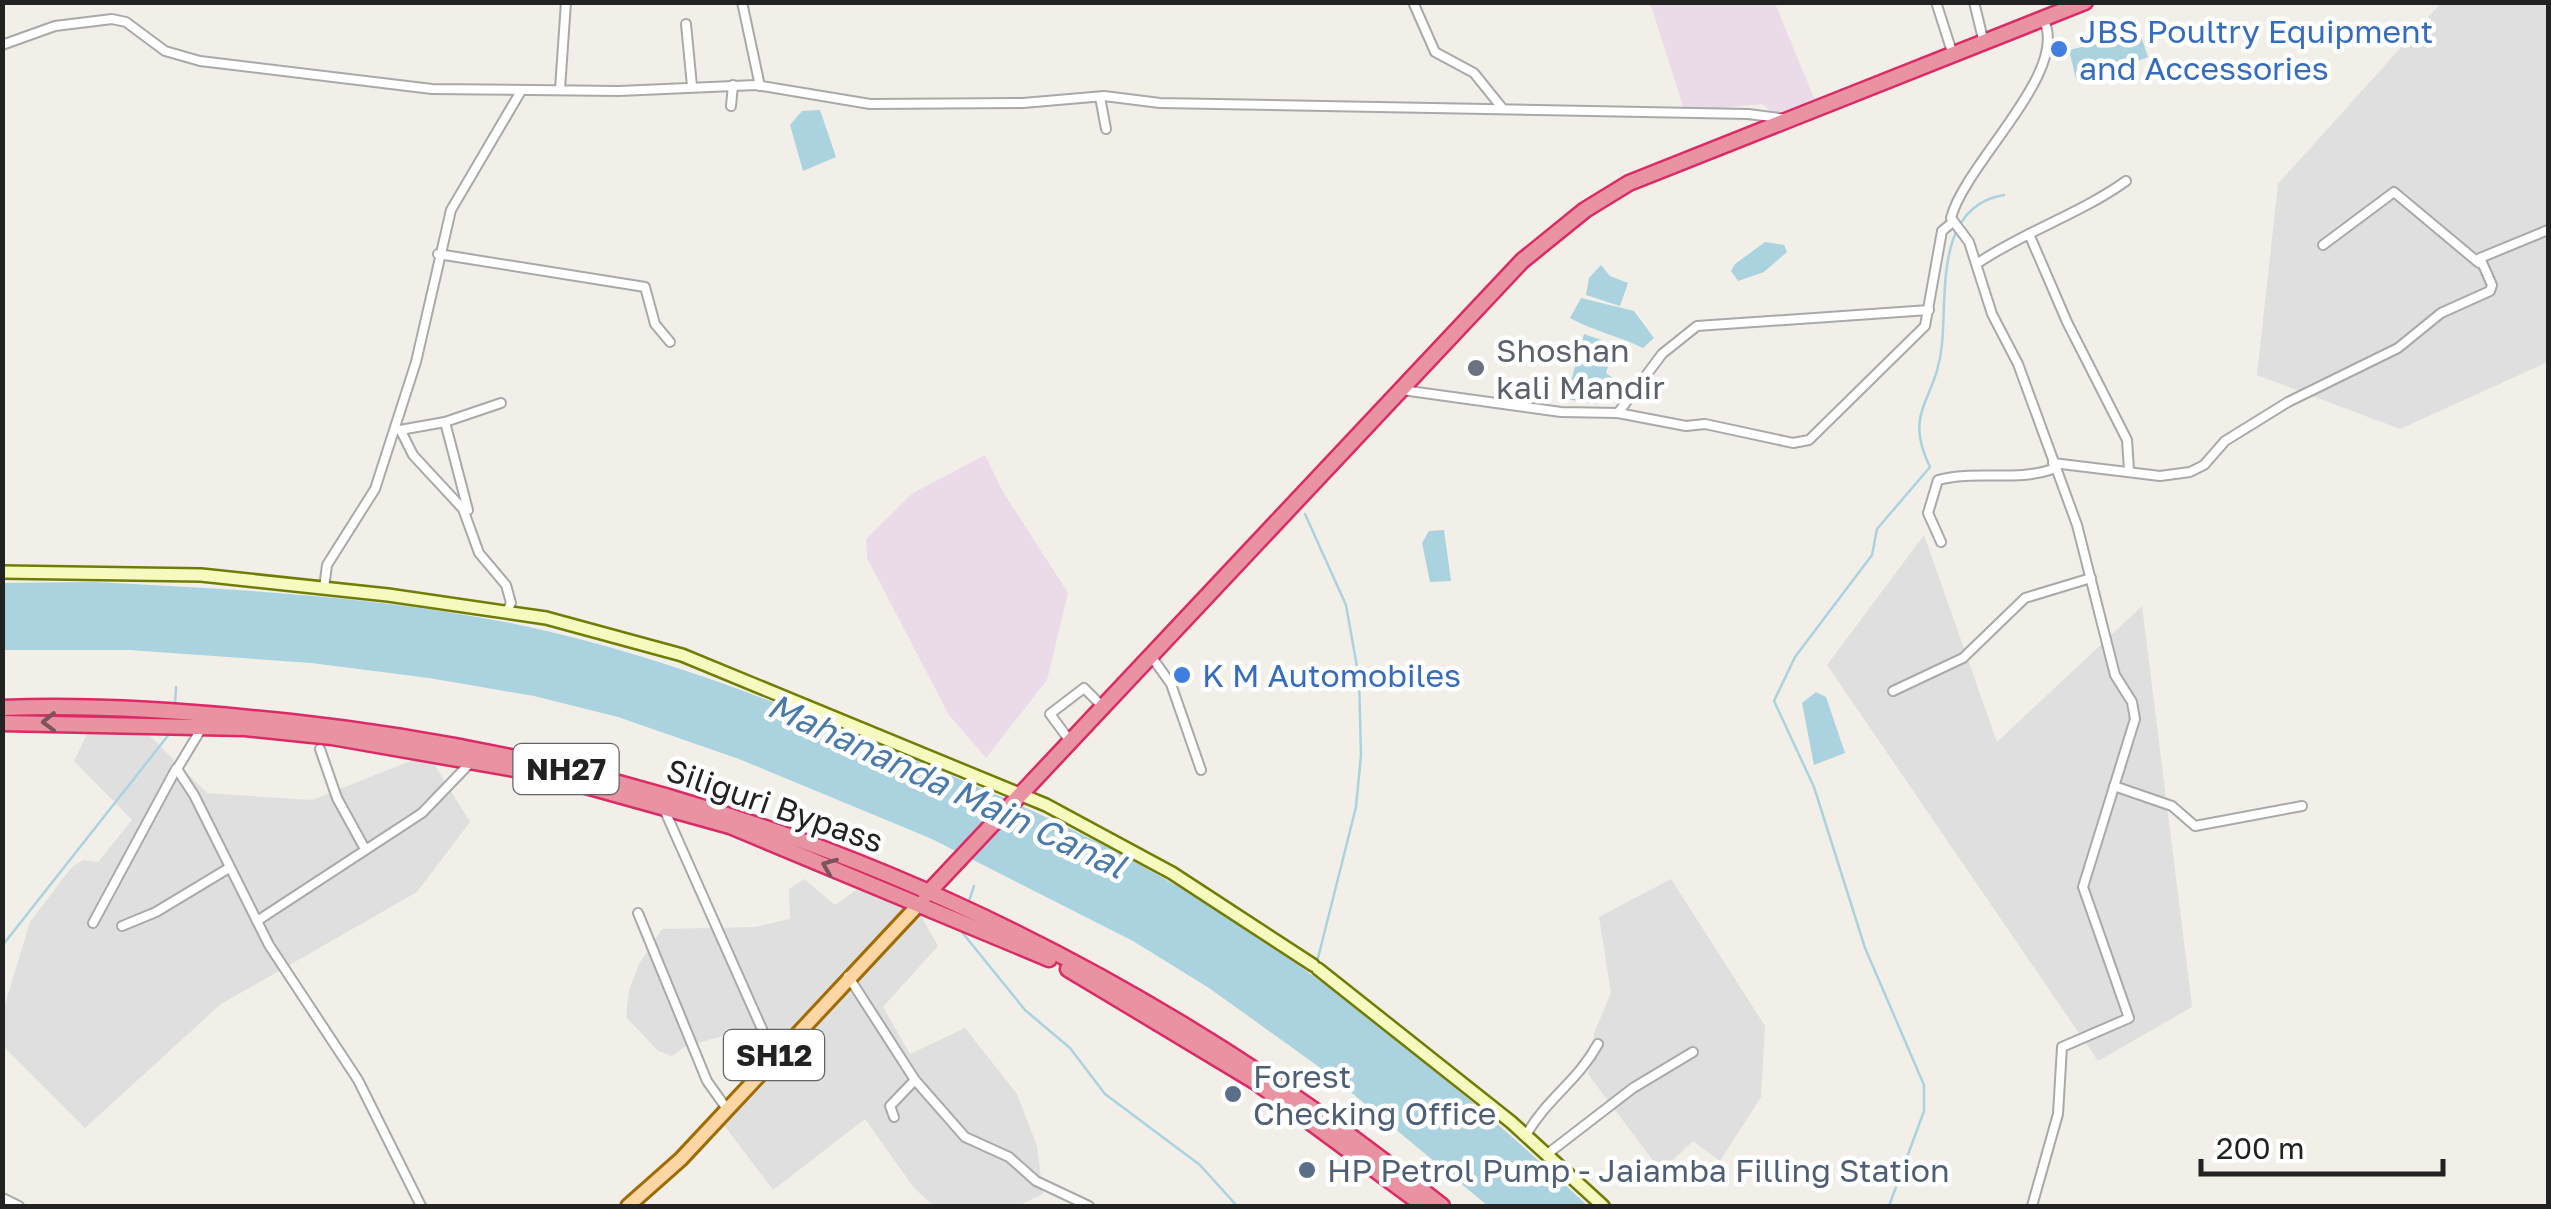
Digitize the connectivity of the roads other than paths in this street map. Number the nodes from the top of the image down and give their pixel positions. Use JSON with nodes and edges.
{"nodes":[{"id":1,"x":566,"y":2,"type":"edge"},
{"id":2,"x":742,"y":2,"type":"edge"},
{"id":3,"x":1413,"y":2,"type":"edge"},
{"id":4,"x":1936,"y":2,"type":"edge"},
{"id":5,"x":1974,"y":2,"type":"edge"},
{"id":6,"x":2085,"y":2,"type":"edge"},
{"id":7,"x":2043,"y":20,"type":"junction"},
{"id":8,"x":686,"y":24,"type":"dead end"},
{"id":9,"x":1984,"y":43,"type":"junction"},
{"id":10,"x":2,"y":45,"type":"edge"},
{"id":11,"x":1953,"y":55,"type":"junction"},
{"id":12,"x":692,"y":86,"type":"junction"},
{"id":13,"x":732,"y":86,"type":"junction"},
{"id":14,"x":760,"y":86,"type":"junction"},
{"id":15,"x":560,"y":90,"type":"junction"},
{"id":16,"x":522,"y":91,"type":"junction"},
{"id":17,"x":1100,"y":96,"type":"junction"},
{"id":18,"x":731,"y":106,"type":"dead end"},
{"id":19,"x":1503,"y":109,"type":"junction"},
{"id":20,"x":1792,"y":120,"type":"junction"},
{"id":21,"x":1106,"y":130,"type":"dead end"},
{"id":22,"x":2126,"y":181,"type":"dead end"},
{"id":23,"x":1954,"y":222,"type":"junction"},
{"id":24,"x":2548,"y":230,"type":"edge"},
{"id":25,"x":2029,"y":234,"type":"junction"},
{"id":26,"x":2323,"y":246,"type":"dead end"},
{"id":27,"x":438,"y":254,"type":"junction"},
{"id":28,"x":1978,"y":263,"type":"junction"},
{"id":29,"x":2481,"y":265,"type":"junction"},
{"id":30,"x":1930,"y":310,"type":"junction"},
{"id":31,"x":670,"y":342,"type":"dead end"},
{"id":32,"x":1402,"y":390,"type":"junction"},
{"id":33,"x":501,"y":403,"type":"dead end"},
{"id":34,"x":1618,"y":414,"type":"junction"},
{"id":35,"x":395,"y":421,"type":"junction"},
{"id":36,"x":445,"y":422,"type":"junction"},
{"id":37,"x":401,"y":431,"type":"junction"},
{"id":38,"x":2053,"y":466,"type":"junction"},
{"id":39,"x":2130,"y":470,"type":"junction"},
{"id":40,"x":470,"y":536,"type":"junction"},
{"id":41,"x":1941,"y":542,"type":"dead end"},
{"id":42,"x":2,"y":572,"type":"edge"},
{"id":43,"x":2092,"y":578,"type":"junction"},
{"id":44,"x":324,"y":588,"type":"junction"},
{"id":45,"x":506,"y":612,"type":"junction"},
{"id":46,"x":1151,"y":656,"type":"junction"},
{"id":47,"x":1893,"y":690,"type":"dead end"},
{"id":48,"x":1103,"y":707,"type":"junction"},
{"id":49,"x":2,"y":708,"type":"edge"},
{"id":50,"x":164,"y":718,"type":"junction"},
{"id":51,"x":193,"y":721,"type":"junction"},
{"id":52,"x":2,"y":723,"type":"edge"},
{"id":53,"x":1070,"y":741,"type":"junction"},
{"id":54,"x":320,"y":748,"type":"dead end"},
{"id":55,"x":474,"y":759,"type":"junction"},
{"id":56,"x":176,"y":768,"type":"junction"},
{"id":57,"x":1201,"y":770,"type":"dead end"},
{"id":58,"x":2114,"y":786,"type":"junction"},
{"id":59,"x":1018,"y":794,"type":"junction"},
{"id":60,"x":662,"y":805,"type":"junction"},
{"id":61,"x":2302,"y":806,"type":"dead end"},
{"id":62,"x":365,"y":850,"type":"junction"},
{"id":63,"x":229,"y":868,"type":"junction"},
{"id":64,"x":930,"y":890,"type":"junction"},
{"id":65,"x":920,"y":903,"type":"junction"},
{"id":66,"x":951,"y":908,"type":"junction"},
{"id":67,"x":638,"y":914,"type":"dead end"},
{"id":68,"x":973,"y":919,"type":"junction"},
{"id":69,"x":257,"y":921,"type":"junction"},
{"id":70,"x":93,"y":923,"type":"dead end"},
{"id":71,"x":122,"y":926,"type":"dead end"},
{"id":72,"x":848,"y":976,"type":"junction"},
{"id":73,"x":1598,"y":1044,"type":"dead end"},
{"id":74,"x":1693,"y":1052,"type":"dead end"},
{"id":75,"x":774,"y":1056,"type":"junction"},
{"id":76,"x":915,"y":1080,"type":"junction"},
{"id":77,"x":728,"y":1110,"type":"junction"},
{"id":78,"x":894,"y":1117,"type":"dead end"},
{"id":79,"x":1526,"y":1136,"type":"junction"},
{"id":80,"x":1546,"y":1154,"type":"junction"},
{"id":81,"x":2,"y":1203,"type":"edge"},
{"id":82,"x":19,"y":1206,"type":"edge"},
{"id":83,"x":420,"y":1206,"type":"edge"},
{"id":84,"x":628,"y":1206,"type":"edge"},
{"id":85,"x":1089,"y":1206,"type":"edge"},
{"id":86,"x":1424,"y":1206,"type":"edge"},
{"id":87,"x":1442,"y":1206,"type":"edge"},
{"id":88,"x":1603,"y":1206,"type":"edge"},
{"id":89,"x":2032,"y":1206,"type":"edge"}],
"edges":[{"from":1,"to":15,"type":"street"},
{"from":2,"to":14,"type":"street"},
{"from":3,"to":19,"type":"street"},
{"from":4,"to":11,"type":"street"},
{"from":5,"to":9,"type":"street"},
{"from":6,"to":7,"type":"highway"},
{"from":7,"to":9,"type":"highway"},
{"from":7,"to":23,"type":"street"},
{"from":8,"to":12,"type":"street"},
{"from":9,"to":11,"type":"highway"},
{"from":10,"to":16,"type":"street"},
{"from":11,"to":20,"type":"highway"},
{"from":12,"to":13,"type":"street"},
{"from":12,"to":15,"type":"street"},
{"from":13,"to":14,"type":"street"},
{"from":13,"to":18,"type":"street"},
{"from":14,"to":17,"type":"street"},
{"from":15,"to":16,"type":"street"},
{"from":16,"to":27,"type":"street"},
{"from":17,"to":19,"type":"street"},
{"from":17,"to":21,"type":"street"},
{"from":19,"to":20,"type":"street"},
{"from":20,"to":32,"type":"highway"},
{"from":22,"to":25,"type":"street"},
{"from":23,"to":28,"type":"street"},
{"from":23,"to":30,"type":"street"},
{"from":24,"to":29,"type":"street"},
{"from":25,"to":28,"type":"street"},
{"from":25,"to":39,"type":"street"},
{"from":26,"to":29,"type":"street"},
{"from":27,"to":31,"type":"street"},
{"from":27,"to":35,"type":"street"},
{"from":28,"to":38,"type":"street"},
{"from":29,"to":39,"type":"street"},
{"from":30,"to":34,"type":"street"},
{"from":30,"to":34,"type":"street"},
{"from":32,"to":34,"type":"street"},
{"from":32,"to":46,"type":"highway"},
{"from":33,"to":36,"type":"street"},
{"from":35,"to":37,"type":"street"},
{"from":35,"to":44,"type":"street"},
{"from":36,"to":37,"type":"street"},
{"from":36,"to":40,"type":"street"},
{"from":37,"to":40,"type":"street"},
{"from":38,"to":39,"type":"street"},
{"from":38,"to":41,"type":"street"},
{"from":38,"to":43,"type":"street"},
{"from":40,"to":45,"type":"street"},
{"from":42,"to":44,"type":"street"},
{"from":43,"to":47,"type":"street"},
{"from":43,"to":58,"type":"street"},
{"from":44,"to":45,"type":"street"},
{"from":45,"to":59,"type":"street"},
{"from":46,"to":48,"type":"highway"},
{"from":46,"to":57,"type":"street"},
{"from":48,"to":53,"type":"highway"},
{"from":48,"to":53,"type":"street"},
{"from":49,"to":50,"type":"highway","name":"Siliguri Bypass","number":"NH27"},
{"from":50,"to":51,"type":"highway","name":"Siliguri Bypass","number":"NH27"},
{"from":50,"to":52,"type":"highway","number":"NH27","one_way":true},
{"from":51,"to":55,"type":"highway","number":"NH27"},
{"from":51,"to":56,"type":"street"},
{"from":51,"to":64,"type":"highway","name":"Siliguri Bypass","number":"NH27"},
{"from":53,"to":59,"type":"highway"},
{"from":54,"to":62,"type":"street"},
{"from":55,"to":60,"type":"highway","number":"NH27"},
{"from":55,"to":62,"type":"street"},
{"from":56,"to":63,"type":"street"},
{"from":56,"to":70,"type":"street"},
{"from":58,"to":61,"type":"street"},
{"from":58,"to":89,"type":"street"},
{"from":59,"to":64,"type":"highway"},
{"from":59,"to":79,"type":"street"},
{"from":65,"to":60,"type":"highway","number":"NH27","one_way":true},
{"from":60,"to":75,"type":"street"},
{"from":62,"to":69,"type":"street"},
{"from":63,"to":69,"type":"street"},
{"from":63,"to":71,"type":"street"},
{"from":64,"to":65,"type":"highway"},
{"from":64,"to":66,"type":"highway","name":"Siliguri Bypass","number":"NH27"},
{"from":65,"to":66,"type":"highway","number":"NH27"},
{"from":65,"to":72,"type":"main road","number":"SH12"},
{"from":66,"to":68,"type":"highway","name":"Siliguri Bypass","number":"NH27"},
{"from":67,"to":77,"type":"street"},
{"from":68,"to":86,"type":"highway","number":"NH27"},
{"from":68,"to":87,"type":"highway","name":"Siliguri Bypass","number":"NH27"},
{"from":69,"to":83,"type":"street"},
{"from":72,"to":75,"type":"main road","number":"SH12"},
{"from":72,"to":76,"type":"street"},
{"from":73,"to":79,"type":"street"},
{"from":74,"to":80,"type":"street"},
{"from":75,"to":77,"type":"main road","number":"SH12"},
{"from":76,"to":78,"type":"street"},
{"from":76,"to":85,"type":"street"},
{"from":77,"to":84,"type":"main road","number":"SH12"},
{"from":79,"to":80,"type":"street"},
{"from":80,"to":88,"type":"street"},
{"from":81,"to":82,"type":"street"}]}
